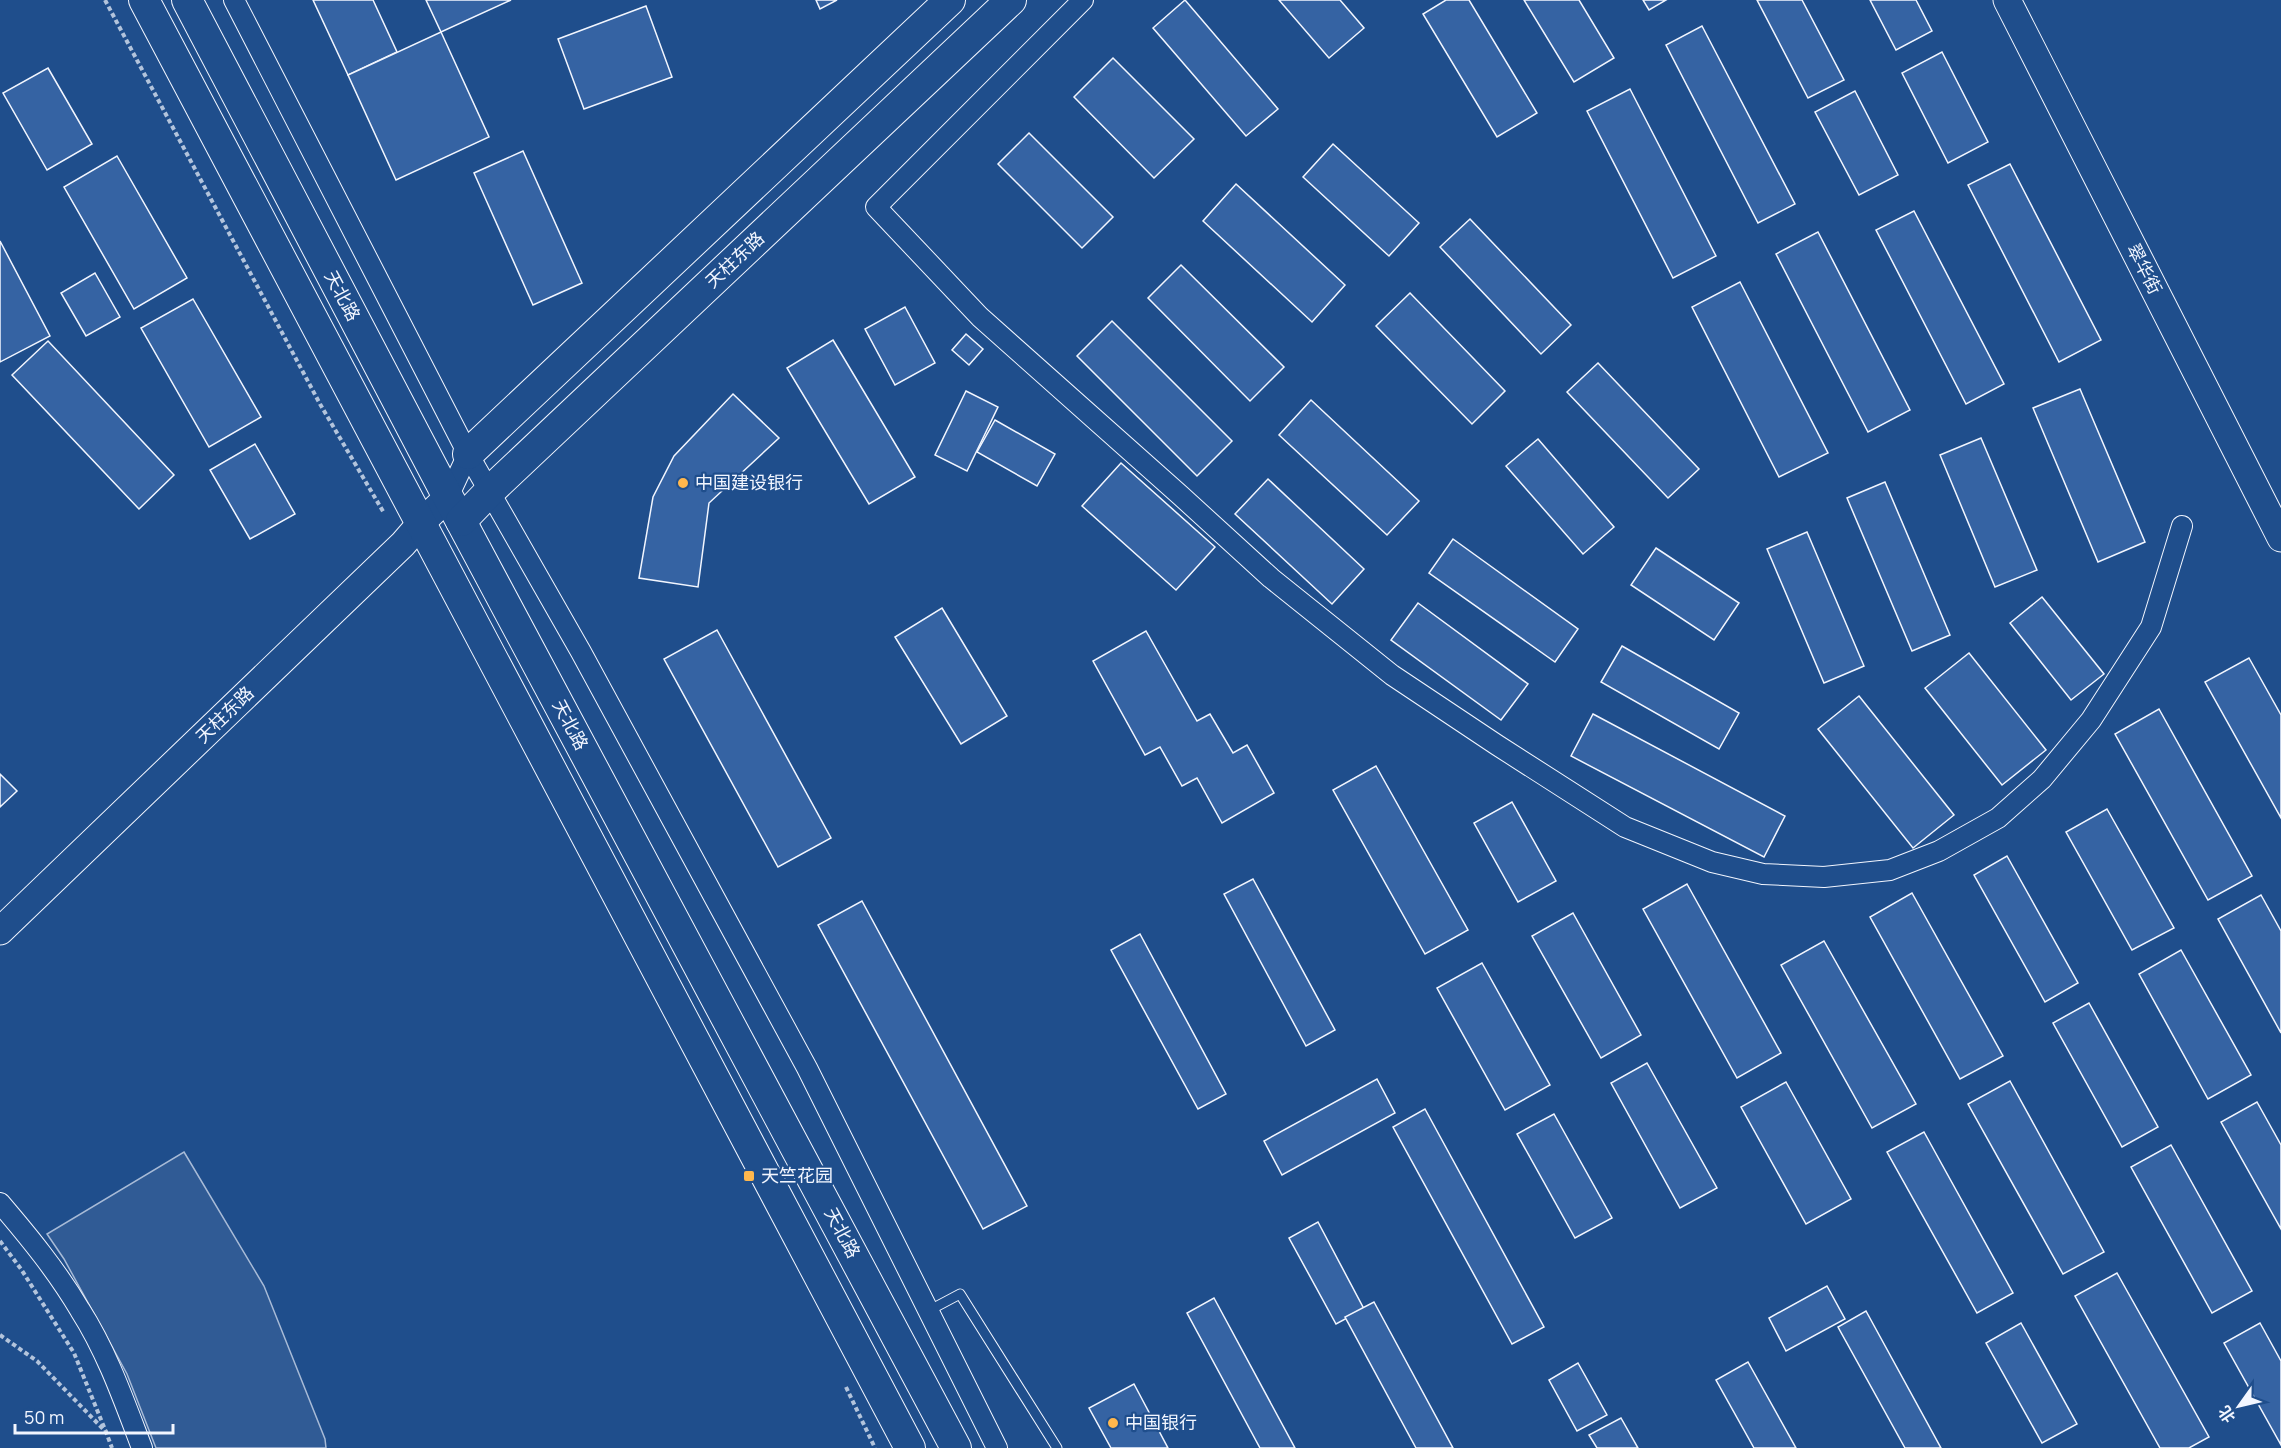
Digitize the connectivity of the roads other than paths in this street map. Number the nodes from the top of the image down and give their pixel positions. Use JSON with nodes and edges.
{"nodes":[{"id":1,"x":144,"y":0,"type":"edge"},
{"id":2,"x":187,"y":0,"type":"edge"},
{"id":3,"x":234,"y":0,"type":"edge"},
{"id":4,"x":950,"y":0,"type":"edge"},
{"id":5,"x":1011,"y":0,"type":"edge"},
{"id":6,"x":1083,"y":0,"type":"edge"},
{"id":7,"x":2007,"y":0,"type":"edge"},
{"id":8,"x":468,"y":454,"type":"junction"},
{"id":9,"x":489,"y":492,"type":"junction"},
{"id":10,"x":2272,"y":500,"type":"edge"},
{"id":11,"x":454,"y":509,"type":"junction"},
{"id":12,"x":422,"y":522,"type":"junction"},
{"id":13,"x":2182,"y":526,"type":"dead end"},
{"id":14,"x":2281,"y":538,"type":"edge"},
{"id":15,"x":0,"y":931,"type":"edge"},
{"id":16,"x":0,"y":1203,"type":"edge"},
{"id":17,"x":928,"y":1311,"type":"junction"},
{"id":18,"x":142,"y":1448,"type":"edge"},
{"id":19,"x":910,"y":1448,"type":"edge"},
{"id":20,"x":956,"y":1448,"type":"edge"},
{"id":21,"x":997,"y":1448,"type":"edge"},
{"id":22,"x":1057,"y":1448,"type":"edge"}],
"edges":[{"from":1,"to":12,"type":"main road","name":"天北路"},
{"from":2,"to":11,"type":"main road","name":"天北路"},
{"from":3,"to":8,"type":"street"},
{"from":4,"to":8,"type":"main road"},
{"from":5,"to":9,"type":"main road","name":"天柱东路"},
{"from":6,"to":13,"type":"street"},
{"from":7,"to":10,"type":"street","name":"翠华街"},
{"from":8,"to":9,"type":"street"},
{"from":8,"to":11,"type":"street"},
{"from":9,"to":11,"type":"main road","name":"天柱东路"},
{"from":9,"to":17,"type":"street"},
{"from":10,"to":14,"type":"street","name":"翠华街"},
{"from":11,"to":12,"type":"street","name":"天柱东路"},
{"from":11,"to":20,"type":"main road","name":"天北路"},
{"from":12,"to":15,"type":"street","name":"天柱东路"},
{"from":12,"to":19,"type":"main road","name":"天北路"},
{"from":16,"to":18,"type":"street"},
{"from":17,"to":21,"type":"street"},
{"from":17,"to":22,"type":"lane"}]}
